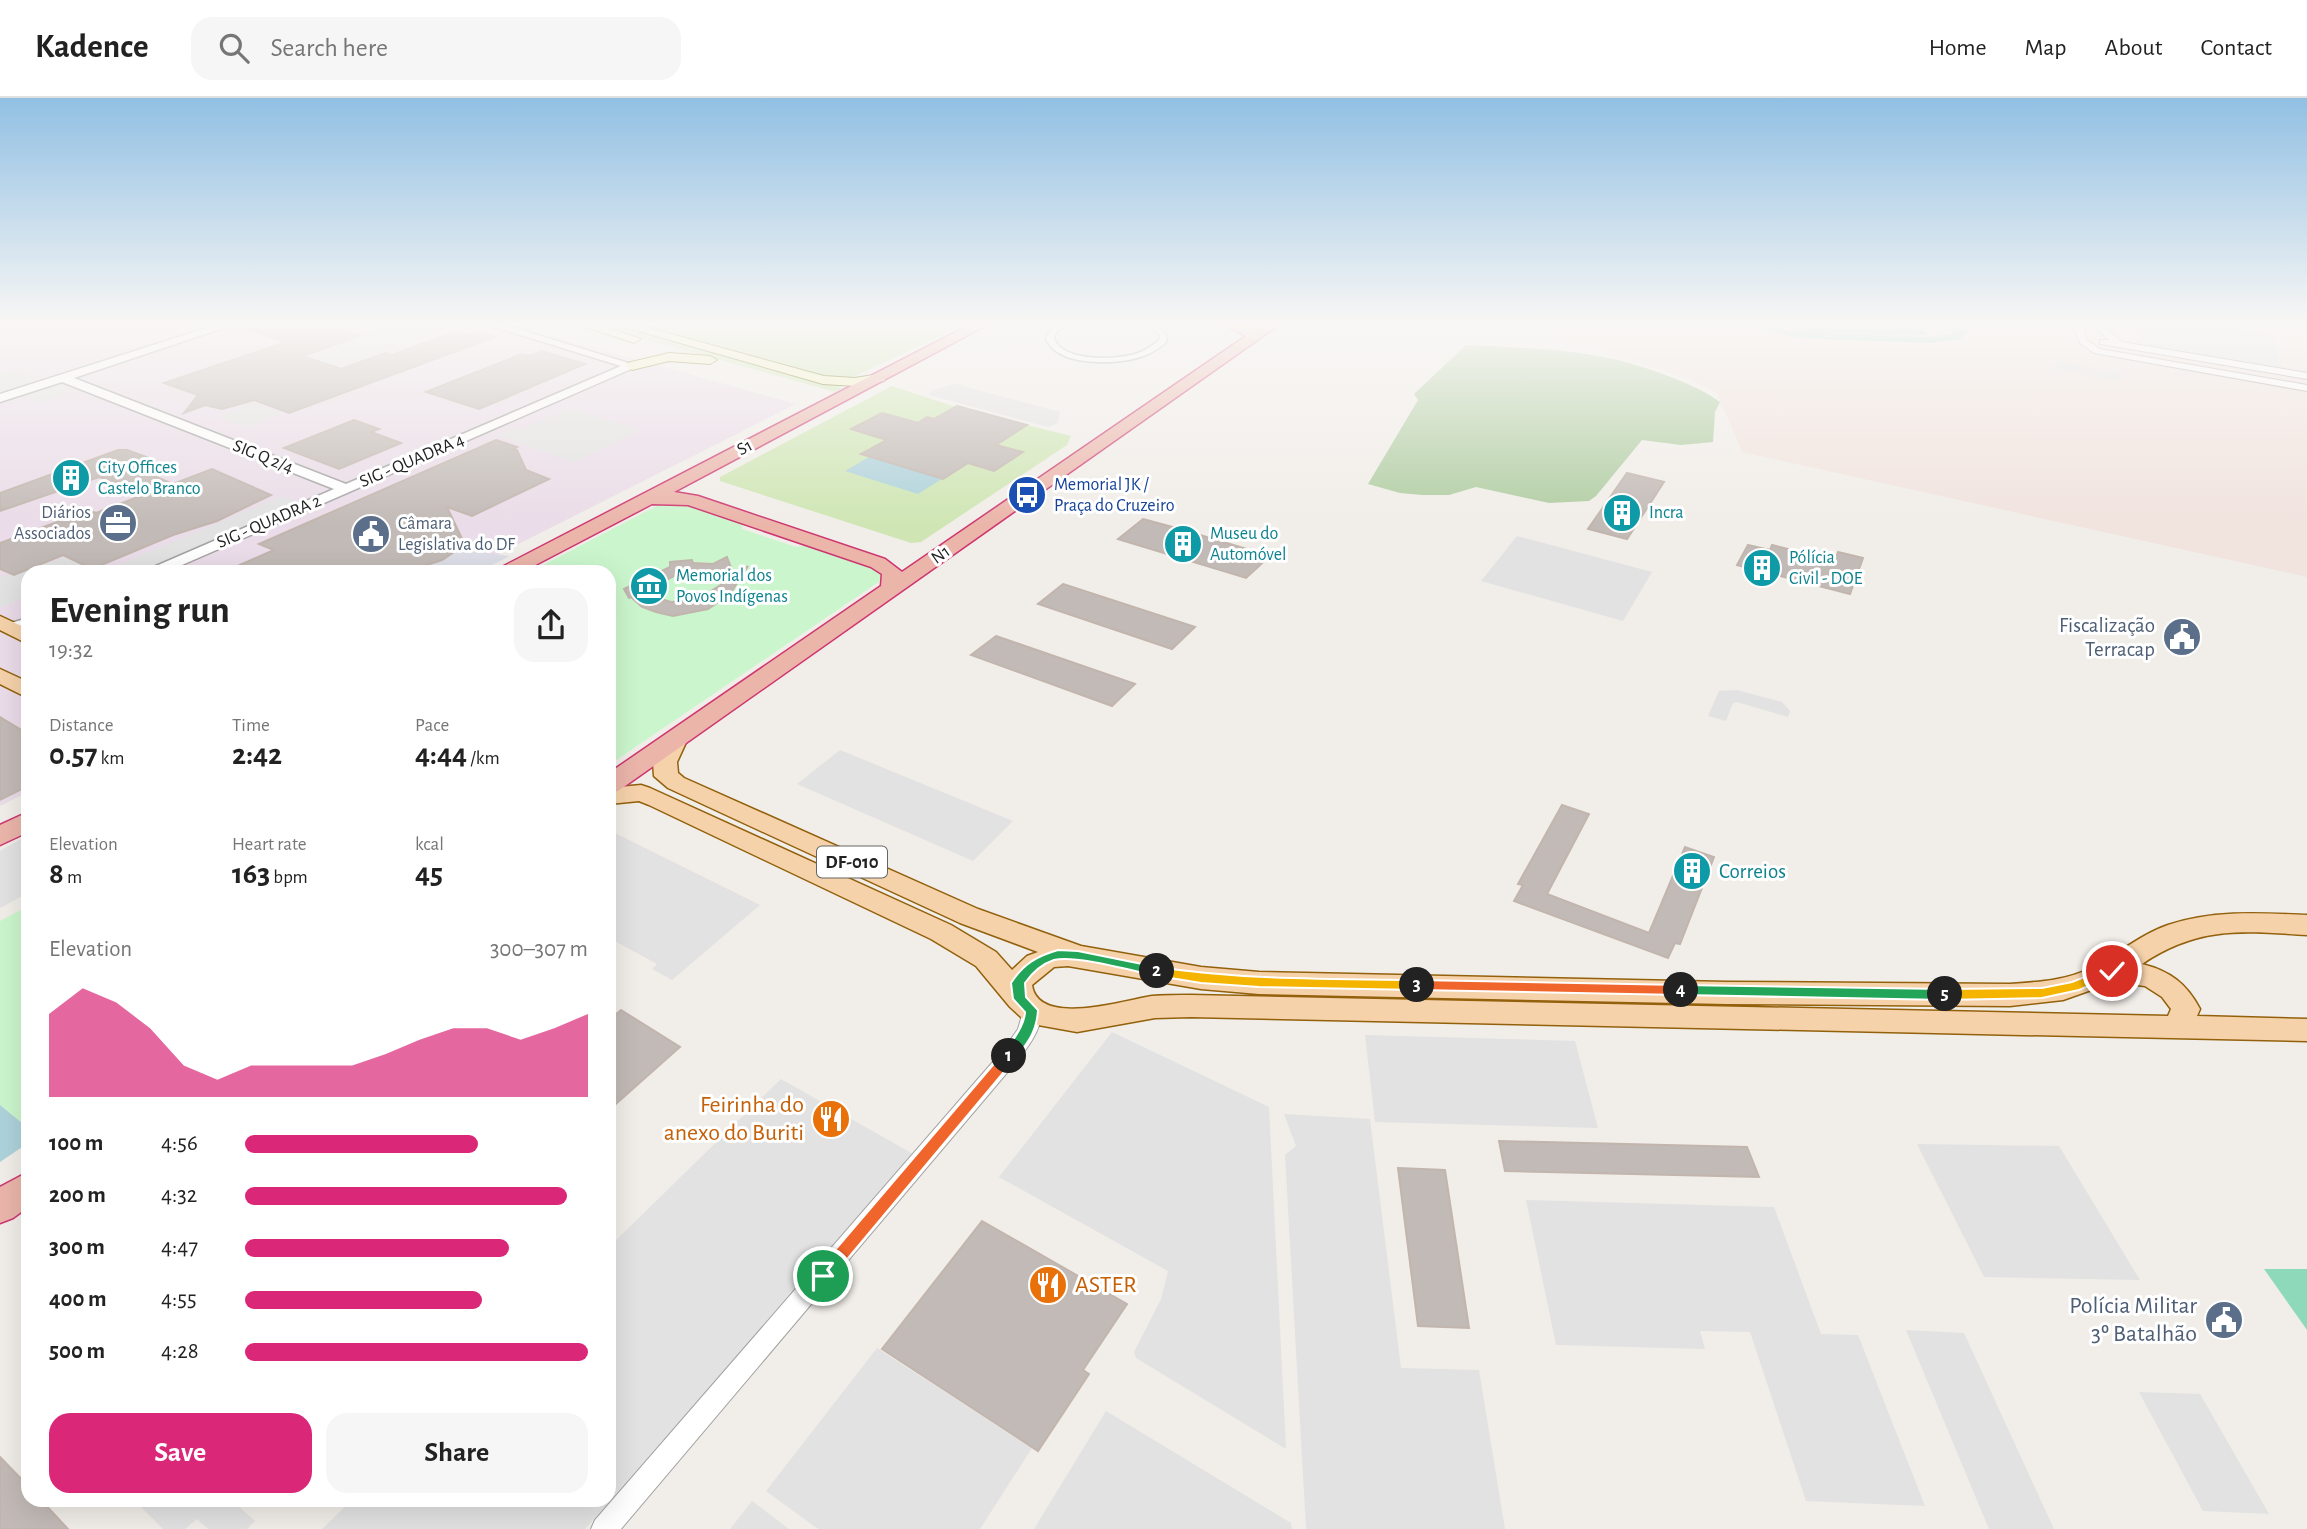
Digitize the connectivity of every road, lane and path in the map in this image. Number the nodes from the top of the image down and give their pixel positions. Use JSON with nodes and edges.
{"nodes":[{"id":1,"x":23,"y":391,"type":"edge"},
{"id":2,"x":96,"y":391,"type":"edge"},
{"id":3,"x":574,"y":391,"type":"edge"},
{"id":4,"x":812,"y":391,"type":"edge"},
{"id":5,"x":854,"y":391,"type":"edge"},
{"id":6,"x":1177,"y":391,"type":"edge"},
{"id":7,"x":0,"y":398,"type":"edge"},
{"id":8,"x":823,"y":407,"type":"junction"},
{"id":9,"x":700,"y":472,"type":"junction"},
{"id":10,"x":346,"y":489,"type":"junction"},
{"id":11,"x":648,"y":499,"type":"junction"},
{"id":12,"x":940,"y":555,"type":"junction"},
{"id":13,"x":170,"y":565,"type":"edge"},
{"id":14,"x":521,"y":565,"type":"edge"},
{"id":15,"x":891,"y":589,"type":"junction"},
{"id":16,"x":0,"y":675,"type":"edge"},
{"id":17,"x":21,"y":687,"type":"edge"},
{"id":18,"x":677,"y":738,"type":"junction"},
{"id":19,"x":616,"y":780,"type":"edge"},
{"id":20,"x":616,"y":795,"type":"edge"},
{"id":21,"x":21,"y":825,"type":"edge"},
{"id":22,"x":0,"y":836,"type":"edge"},
{"id":23,"x":2307,"y":925,"type":"edge"},
{"id":24,"x":1078,"y":956,"type":"junction"},
{"id":25,"x":2112,"y":971,"type":"junction"},
{"id":26,"x":1026,"y":1005,"type":"junction"},
{"id":27,"x":2176,"y":1027,"type":"junction"},
{"id":28,"x":2307,"y":1030,"type":"edge"},
{"id":29,"x":21,"y":1192,"type":"edge"},
{"id":30,"x":0,"y":1207,"type":"edge"},
{"id":31,"x":604,"y":1529,"type":"edge"}],
"edges":[{"from":1,"to":7,"type":"street"},
{"from":2,"to":10,"type":"street","name":"SIG Q 2/4"},
{"from":3,"to":10,"type":"street","name":"SIG - QUADRA 4"},
{"from":4,"to":8,"type":"main road"},
{"from":5,"to":8,"type":"highway","name":"S1"},
{"from":6,"to":12,"type":"highway","name":"N1"},
{"from":8,"to":9,"type":"highway","name":"S1"},
{"from":9,"to":11,"type":"highway","name":"S1"},
{"from":9,"to":12,"type":"highway"},
{"from":10,"to":13,"type":"street","name":"SIG - QUADRA 2"},
{"from":11,"to":14,"type":"highway","name":"S1"},
{"from":11,"to":15,"type":"highway"},
{"from":12,"to":15,"type":"highway","name":"N1"},
{"from":15,"to":18,"type":"highway","name":"N1"},
{"from":16,"to":17,"type":"main road"},
{"from":18,"to":19,"type":"highway","name":"N1"},
{"from":18,"to":24,"type":"main road","number":"DF-010"},
{"from":20,"to":26,"type":"main road","number":"DF-010"},
{"from":21,"to":22,"type":"highway"},
{"from":23,"to":25,"type":"main road","number":"DF-010"},
{"from":24,"to":25,"type":"main road","number":"DF-010"},
{"from":24,"to":26,"type":"main road"},
{"from":25,"to":27,"type":"main road"},
{"from":26,"to":27,"type":"main road"},
{"from":26,"to":31,"type":"street"},
{"from":27,"to":28,"type":"main road"},
{"from":29,"to":30,"type":"highway"}]}
